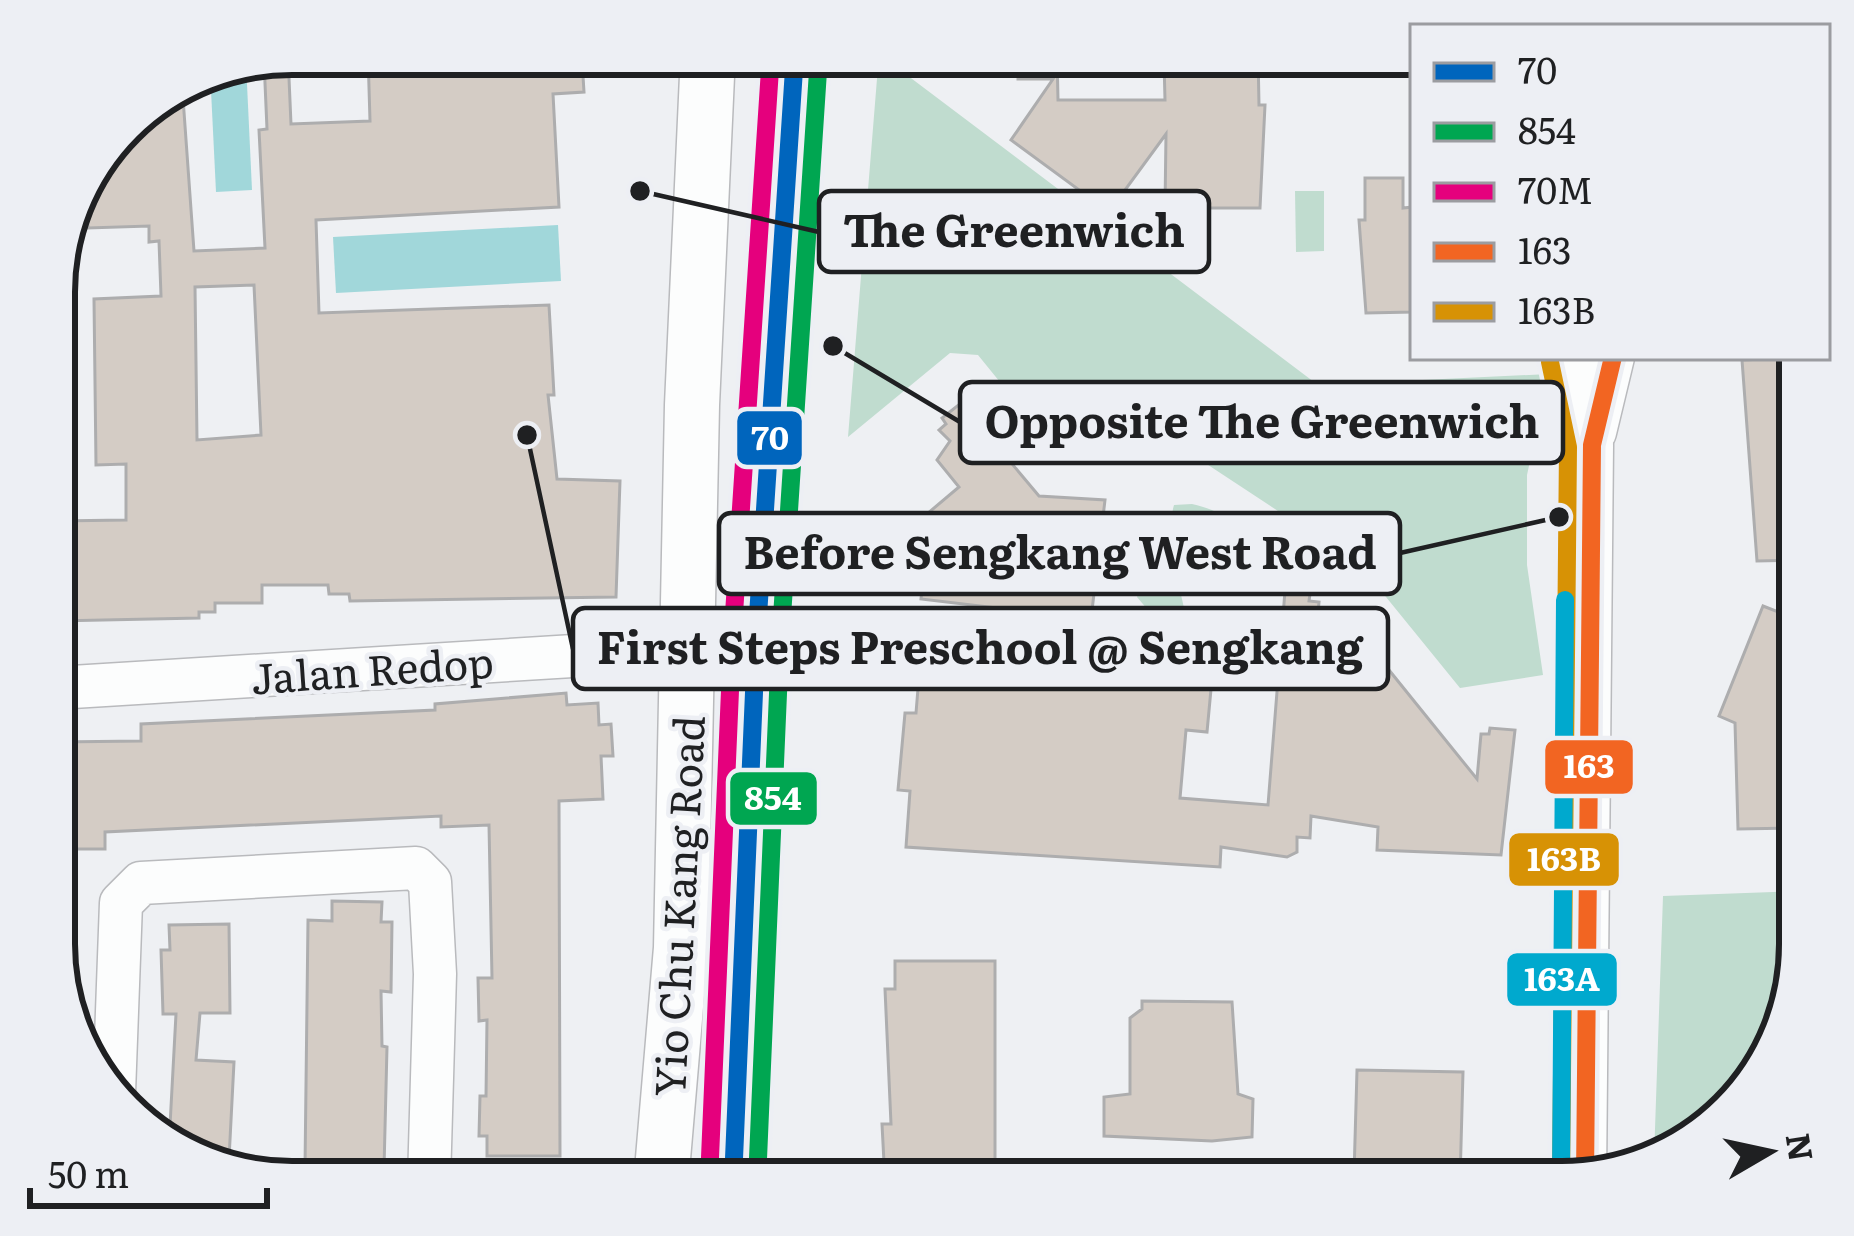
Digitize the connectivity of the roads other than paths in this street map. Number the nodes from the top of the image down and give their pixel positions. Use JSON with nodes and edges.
{"nodes":[{"id":1,"x":707,"y":75,"type":"edge"},
{"id":2,"x":794,"y":75,"type":"edge"},
{"id":3,"x":1575,"y":360,"type":"edge"},
{"id":4,"x":1612,"y":360,"type":"edge"},
{"id":5,"x":1592,"y":445,"type":"junction"},
{"id":6,"x":687,"y":649,"type":"junction"},
{"id":7,"x":75,"y":687,"type":"edge"},
{"id":8,"x":114,"y":1067,"type":"edge"},
{"id":9,"x":1585,"y":1160,"type":"edge"},
{"id":10,"x":430,"y":1161,"type":"edge"},
{"id":11,"x":664,"y":1161,"type":"edge"},
{"id":12,"x":735,"y":1161,"type":"edge"}],
"edges":[{"from":1,"to":6,"type":"main road","name":"Yio Chu Kang Road"},
{"from":2,"to":12,"type":"main road","name":"Yio Chu Kang Road"},
{"from":3,"to":5,"type":"street"},
{"from":4,"to":5,"type":"street"},
{"from":5,"to":9,"type":"street"},
{"from":6,"to":7,"type":"street","name":"Jalan Redop"},
{"from":6,"to":11,"type":"main road","name":"Yio Chu Kang Road"},
{"from":8,"to":10,"type":"street"}]}
